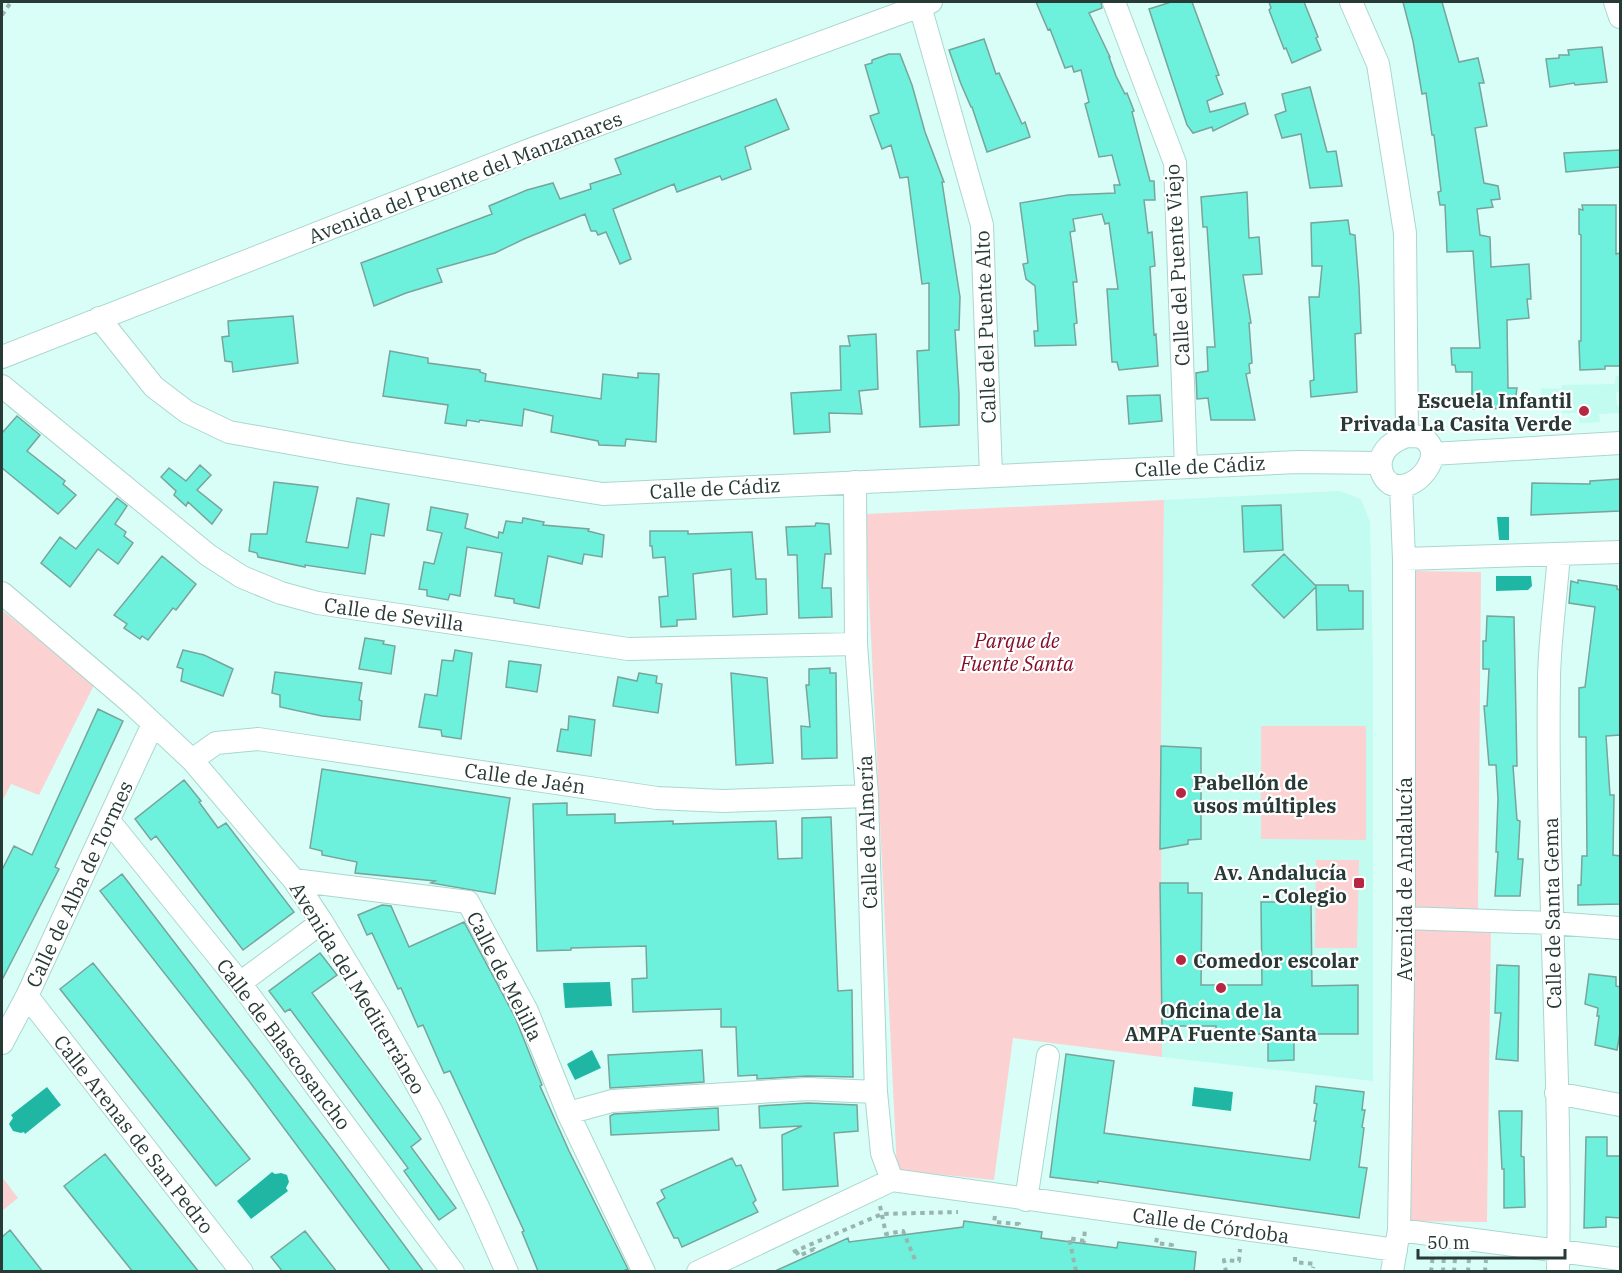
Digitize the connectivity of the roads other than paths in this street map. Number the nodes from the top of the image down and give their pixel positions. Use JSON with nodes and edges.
{"nodes":[{"id":1,"x":1114,"y":2,"type":"edge"},
{"id":2,"x":1351,"y":2,"type":"edge"},
{"id":3,"x":1616,"y":2,"type":"edge"},
{"id":4,"x":926,"y":4,"type":"edge"},
{"id":5,"x":1620,"y":17,"type":"edge"},
{"id":6,"x":99,"y":318,"type":"junction"},
{"id":7,"x":2,"y":357,"type":"edge"},
{"id":8,"x":2,"y":386,"type":"edge"},
{"id":9,"x":1407,"y":436,"type":"junction"},
{"id":10,"x":1620,"y":443,"type":"edge"},
{"id":11,"x":1432,"y":454,"type":"junction"},
{"id":12,"x":1380,"y":462,"type":"junction"},
{"id":13,"x":1186,"y":467,"type":"junction"},
{"id":14,"x":991,"y":476,"type":"junction"},
{"id":15,"x":855,"y":482,"type":"junction"},
{"id":16,"x":1401,"y":486,"type":"junction"},
{"id":17,"x":1620,"y":552,"type":"edge"},
{"id":18,"x":1559,"y":554,"type":"junction"},
{"id":19,"x":1404,"y":559,"type":"junction"},
{"id":20,"x":2,"y":593,"type":"edge"},
{"id":21,"x":856,"y":644,"type":"junction"},
{"id":22,"x":153,"y":724,"type":"junction"},
{"id":23,"x":192,"y":760,"type":"junction"},
{"id":24,"x":867,"y":796,"type":"junction"},
{"id":25,"x":109,"y":821,"type":"junction"},
{"id":26,"x":294,"y":880,"type":"junction"},
{"id":27,"x":1404,"y":918,"type":"junction"},
{"id":28,"x":322,"y":922,"type":"junction"},
{"id":29,"x":1551,"y":923,"type":"junction"},
{"id":30,"x":1620,"y":928,"type":"edge"},
{"id":31,"x":240,"y":983,"type":"junction"},
{"id":32,"x":27,"y":996,"type":"junction"},
{"id":33,"x":2,"y":1043,"type":"edge"},
{"id":34,"x":1048,"y":1056,"type":"dead end"},
{"id":35,"x":876,"y":1092,"type":"junction"},
{"id":36,"x":1556,"y":1093,"type":"junction"},
{"id":37,"x":1620,"y":1105,"type":"edge"},
{"id":38,"x":568,"y":1113,"type":"junction"},
{"id":39,"x":892,"y":1180,"type":"junction"},
{"id":40,"x":1027,"y":1210,"type":"junction"},
{"id":41,"x":1396,"y":1250,"type":"edge"},
{"id":42,"x":1620,"y":1259,"type":"edge"},
{"id":43,"x":1558,"y":1261,"type":"edge"},
{"id":44,"x":242,"y":1272,"type":"edge"},
{"id":45,"x":453,"y":1272,"type":"edge"},
{"id":46,"x":507,"y":1272,"type":"edge"},
{"id":47,"x":644,"y":1272,"type":"edge"},
{"id":48,"x":698,"y":1272,"type":"edge"}],
"edges":[{"from":1,"to":13,"type":"street","name":"Calle del Puente Viejo"},
{"from":2,"to":9,"type":"street"},
{"from":3,"to":5,"type":"street"},
{"from":4,"to":6,"type":"street","name":"Avenida del Puente del Manzanares"},
{"from":4,"to":14,"type":"street","name":"Calle del Puente Alto"},
{"from":6,"to":7,"type":"street","name":"Avenida del Puente del Manzanares"},
{"from":6,"to":15,"type":"street","name":"Calle de Cádiz"},
{"from":8,"to":21,"type":"street","name":"Calle de Sevilla"},
{"from":9,"to":11,"type":"street"},
{"from":9,"to":12,"type":"street"},
{"from":10,"to":11,"type":"street"},
{"from":11,"to":16,"type":"street"},
{"from":12,"to":13,"type":"street","name":"Calle de Cádiz"},
{"from":12,"to":16,"type":"street"},
{"from":13,"to":14,"type":"street","name":"Calle de Cádiz"},
{"from":14,"to":15,"type":"street","name":"Calle de Cádiz"},
{"from":15,"to":21,"type":"street","name":"Calle de Almería"},
{"from":16,"to":19,"type":"street","name":"Avenida de Andalucía"},
{"from":17,"to":18,"type":"street"},
{"from":18,"to":19,"type":"street"},
{"from":18,"to":29,"type":"street","name":"Calle de Santa Gema"},
{"from":19,"to":27,"type":"street","name":"Avenida de Andalucía"},
{"from":20,"to":22,"type":"street","name":"Avenida del Mediterráneo"},
{"from":21,"to":24,"type":"street","name":"Calle de Almería"},
{"from":22,"to":23,"type":"street","name":"Avenida del Mediterráneo"},
{"from":22,"to":25,"type":"street","name":"Calle de Alba de Tormes"},
{"from":23,"to":24,"type":"street","name":"Calle de Jaén"},
{"from":23,"to":26,"type":"street","name":"Avenida del Mediterráneo"},
{"from":24,"to":35,"type":"street","name":"Calle de Almería"},
{"from":25,"to":31,"type":"street","name":"Calle de Blascosancho"},
{"from":25,"to":32,"type":"street","name":"Calle de Alba de Tormes"},
{"from":26,"to":28,"type":"street","name":"Avenida del Mediterráneo"},
{"from":26,"to":38,"type":"street","name":"Calle de Melilla"},
{"from":27,"to":29,"type":"street"},
{"from":27,"to":41,"type":"street","name":"Avenida de Andalucía"},
{"from":28,"to":31,"type":"street"},
{"from":28,"to":46,"type":"street","name":"Avenida del Mediterráneo"},
{"from":29,"to":30,"type":"street"},
{"from":29,"to":36,"type":"street","name":"Calle de Santa Gema"},
{"from":31,"to":45,"type":"street","name":"Calle de Blascosancho"},
{"from":32,"to":33,"type":"street","name":"Calle de Alba de Tormes"},
{"from":32,"to":44,"type":"street","name":"Calle Arenas de San Pedro"},
{"from":34,"to":40,"type":"street"},
{"from":35,"to":38,"type":"street"},
{"from":35,"to":39,"type":"street","name":"Calle de Almería"},
{"from":36,"to":37,"type":"street"},
{"from":36,"to":43,"type":"street","name":"Calle de Santa Gema"},
{"from":38,"to":47,"type":"street","name":"Calle de Melilla"},
{"from":39,"to":40,"type":"street","name":"Calle de Córdoba"},
{"from":39,"to":48,"type":"street"},
{"from":40,"to":41,"type":"street","name":"Calle de Córdoba"},
{"from":41,"to":43,"type":"street","name":"Calle de Córdoba"},
{"from":42,"to":43,"type":"street","name":"Calle de Córdoba"}]}
